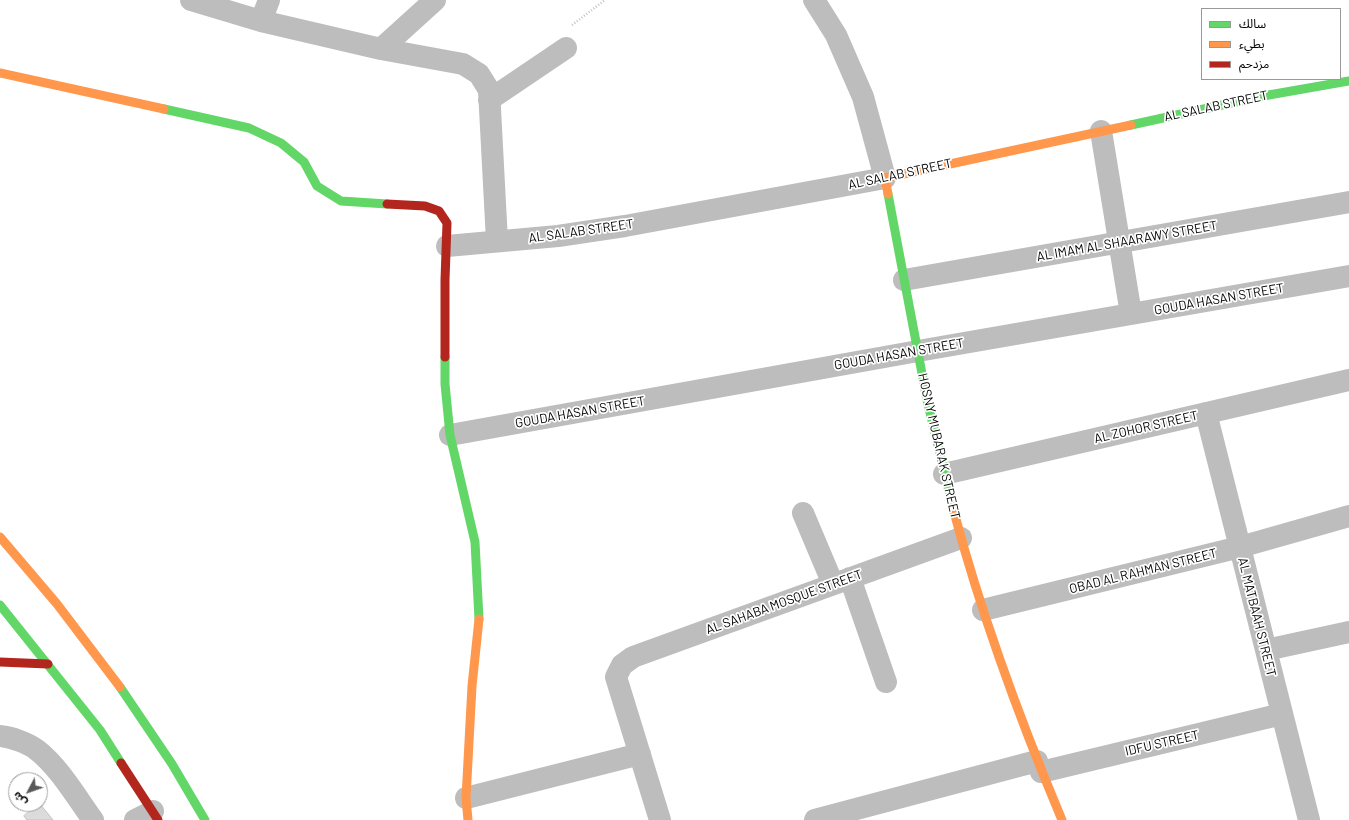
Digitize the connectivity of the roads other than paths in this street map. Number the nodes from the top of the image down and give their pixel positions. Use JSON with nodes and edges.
{"nodes":[{"id":1,"x":191,"y":0,"type":"edge"},
{"id":2,"x":269,"y":0,"type":"edge"},
{"id":3,"x":435,"y":0,"type":"edge"},
{"id":4,"x":814,"y":0,"type":"edge"},
{"id":5,"x":262,"y":21,"type":"junction"},
{"id":6,"x":381,"y":48,"type":"junction"},
{"id":7,"x":566,"y":48,"type":"road end"},
{"id":8,"x":0,"y":73,"type":"edge"},
{"id":9,"x":1349,"y":81,"type":"edge"},
{"id":10,"x":489,"y":100,"type":"junction"},
{"id":11,"x":1101,"y":131,"type":"junction"},
{"id":12,"x":885,"y":178,"type":"junction"},
{"id":13,"x":1349,"y":202,"type":"edge"},
{"id":14,"x":497,"y":241,"type":"junction"},
{"id":15,"x":1119,"y":242,"type":"junction"},
{"id":16,"x":447,"y":246,"type":"junction"},
{"id":17,"x":1349,"y":276,"type":"edge"},
{"id":18,"x":904,"y":280,"type":"junction"},
{"id":19,"x":1131,"y":314,"type":"junction"},
{"id":20,"x":918,"y":351,"type":"junction"},
{"id":21,"x":1349,"y":380,"type":"edge"},
{"id":22,"x":1206,"y":413,"type":"junction"},
{"id":23,"x":450,"y":435,"type":"junction"},
{"id":24,"x":944,"y":474,"type":"junction"},
{"id":25,"x":803,"y":513,"type":"dead end"},
{"id":26,"x":1349,"y":516,"type":"edge"},
{"id":27,"x":0,"y":537,"type":"edge"},
{"id":28,"x":961,"y":538,"type":"junction"},
{"id":29,"x":1240,"y":547,"type":"junction"},
{"id":30,"x":841,"y":581,"type":"junction"},
{"id":31,"x":0,"y":605,"type":"edge"},
{"id":32,"x":983,"y":610,"type":"junction"},
{"id":33,"x":1349,"y":632,"type":"edge"},
{"id":34,"x":1266,"y":650,"type":"junction"},
{"id":35,"x":0,"y":662,"type":"edge"},
{"id":36,"x":48,"y":664,"type":"junction"},
{"id":37,"x":886,"y":682,"type":"dead end"},
{"id":38,"x":1282,"y":714,"type":"junction"},
{"id":39,"x":0,"y":736,"type":"edge"},
{"id":40,"x":640,"y":754,"type":"junction"},
{"id":41,"x":1039,"y":766,"type":"junction"},
{"id":42,"x":466,"y":798,"type":"junction"},
{"id":43,"x":149,"y":817,"type":"edge"},
{"id":44,"x":93,"y":820,"type":"edge"},
{"id":45,"x":205,"y":820,"type":"edge"},
{"id":46,"x":468,"y":820,"type":"edge"},
{"id":47,"x":660,"y":820,"type":"edge"},
{"id":48,"x":815,"y":820,"type":"edge"},
{"id":49,"x":1062,"y":820,"type":"edge"},
{"id":50,"x":1309,"y":820,"type":"edge"}],
"edges":[{"from":1,"to":5,"type":"street"},
{"from":2,"to":5,"type":"street"},
{"from":3,"to":6,"type":"street"},
{"from":4,"to":12,"type":"street","name":"HOSNY MUBARAK STREET"},
{"from":5,"to":6,"type":"street"},
{"from":6,"to":10,"type":"street"},
{"from":7,"to":10,"type":"street"},
{"from":8,"to":16,"type":"street"},
{"from":9,"to":11,"type":"street","name":"AL SALAB STREET"},
{"from":10,"to":14,"type":"street"},
{"from":11,"to":12,"type":"street","name":"AL SALAB STREET"},
{"from":11,"to":15,"type":"street"},
{"from":12,"to":14,"type":"street","name":"AL SALAB STREET"},
{"from":12,"to":18,"type":"street","name":"HOSNY MUBARAK STREET"},
{"from":13,"to":15,"type":"street","name":"AL IMAM AL SHAARAWY STREET"},
{"from":14,"to":16,"type":"street","name":"AL SALAB STREET"},
{"from":15,"to":18,"type":"street","name":"AL IMAM AL SHAARAWY STREET"},
{"from":15,"to":19,"type":"street"},
{"from":16,"to":23,"type":"street"},
{"from":17,"to":19,"type":"street","name":"GOUDA HASAN STREET"},
{"from":18,"to":20,"type":"street","name":"HOSNY MUBARAK STREET"},
{"from":19,"to":20,"type":"street","name":"GOUDA HASAN STREET"},
{"from":20,"to":23,"type":"street","name":"GOUDA HASAN STREET"},
{"from":20,"to":24,"type":"street","name":"HOSNY MUBARAK STREET"},
{"from":21,"to":22,"type":"street","name":"AL ZOHOR STREET"},
{"from":22,"to":24,"type":"street","name":"AL ZOHOR STREET"},
{"from":22,"to":29,"type":"street","name":"AL MATBAAH STREET"},
{"from":23,"to":42,"type":"street"},
{"from":24,"to":28,"type":"street","name":"HOSNY MUBARAK STREET"},
{"from":25,"to":30,"type":"street"},
{"from":26,"to":29,"type":"street","name":"OBAD AL RAHMAN STREET"},
{"from":27,"to":45,"type":"street"},
{"from":28,"to":30,"type":"street","name":"AL SAHABA MOSQUE STREET"},
{"from":28,"to":32,"type":"street","name":"HOSNY MUBARAK STREET"},
{"from":29,"to":32,"type":"street","name":"OBAD AL RAHMAN STREET"},
{"from":29,"to":34,"type":"street","name":"AL MATBAAH STREET"},
{"from":30,"to":37,"type":"street"},
{"from":30,"to":40,"type":"street","name":"AL SAHABA MOSQUE STREET"},
{"from":31,"to":36,"type":"street"},
{"from":32,"to":41,"type":"street","name":"HOSNY MUBARAK STREET"},
{"from":33,"to":34,"type":"street"},
{"from":34,"to":38,"type":"street","name":"AL MATBAAH STREET"},
{"from":35,"to":36,"type":"street"},
{"from":36,"to":43,"type":"street"},
{"from":38,"to":41,"type":"street","name":"IDFU STREET"},
{"from":38,"to":50,"type":"street","name":"AL MATBAAH STREET"},
{"from":39,"to":44,"type":"street"},
{"from":40,"to":42,"type":"street"},
{"from":40,"to":47,"type":"street"},
{"from":41,"to":48,"type":"street","name":"IDFU STREET"},
{"from":41,"to":49,"type":"street","name":"HOSNY MUBARAK STREET"},
{"from":42,"to":46,"type":"street"}]}
